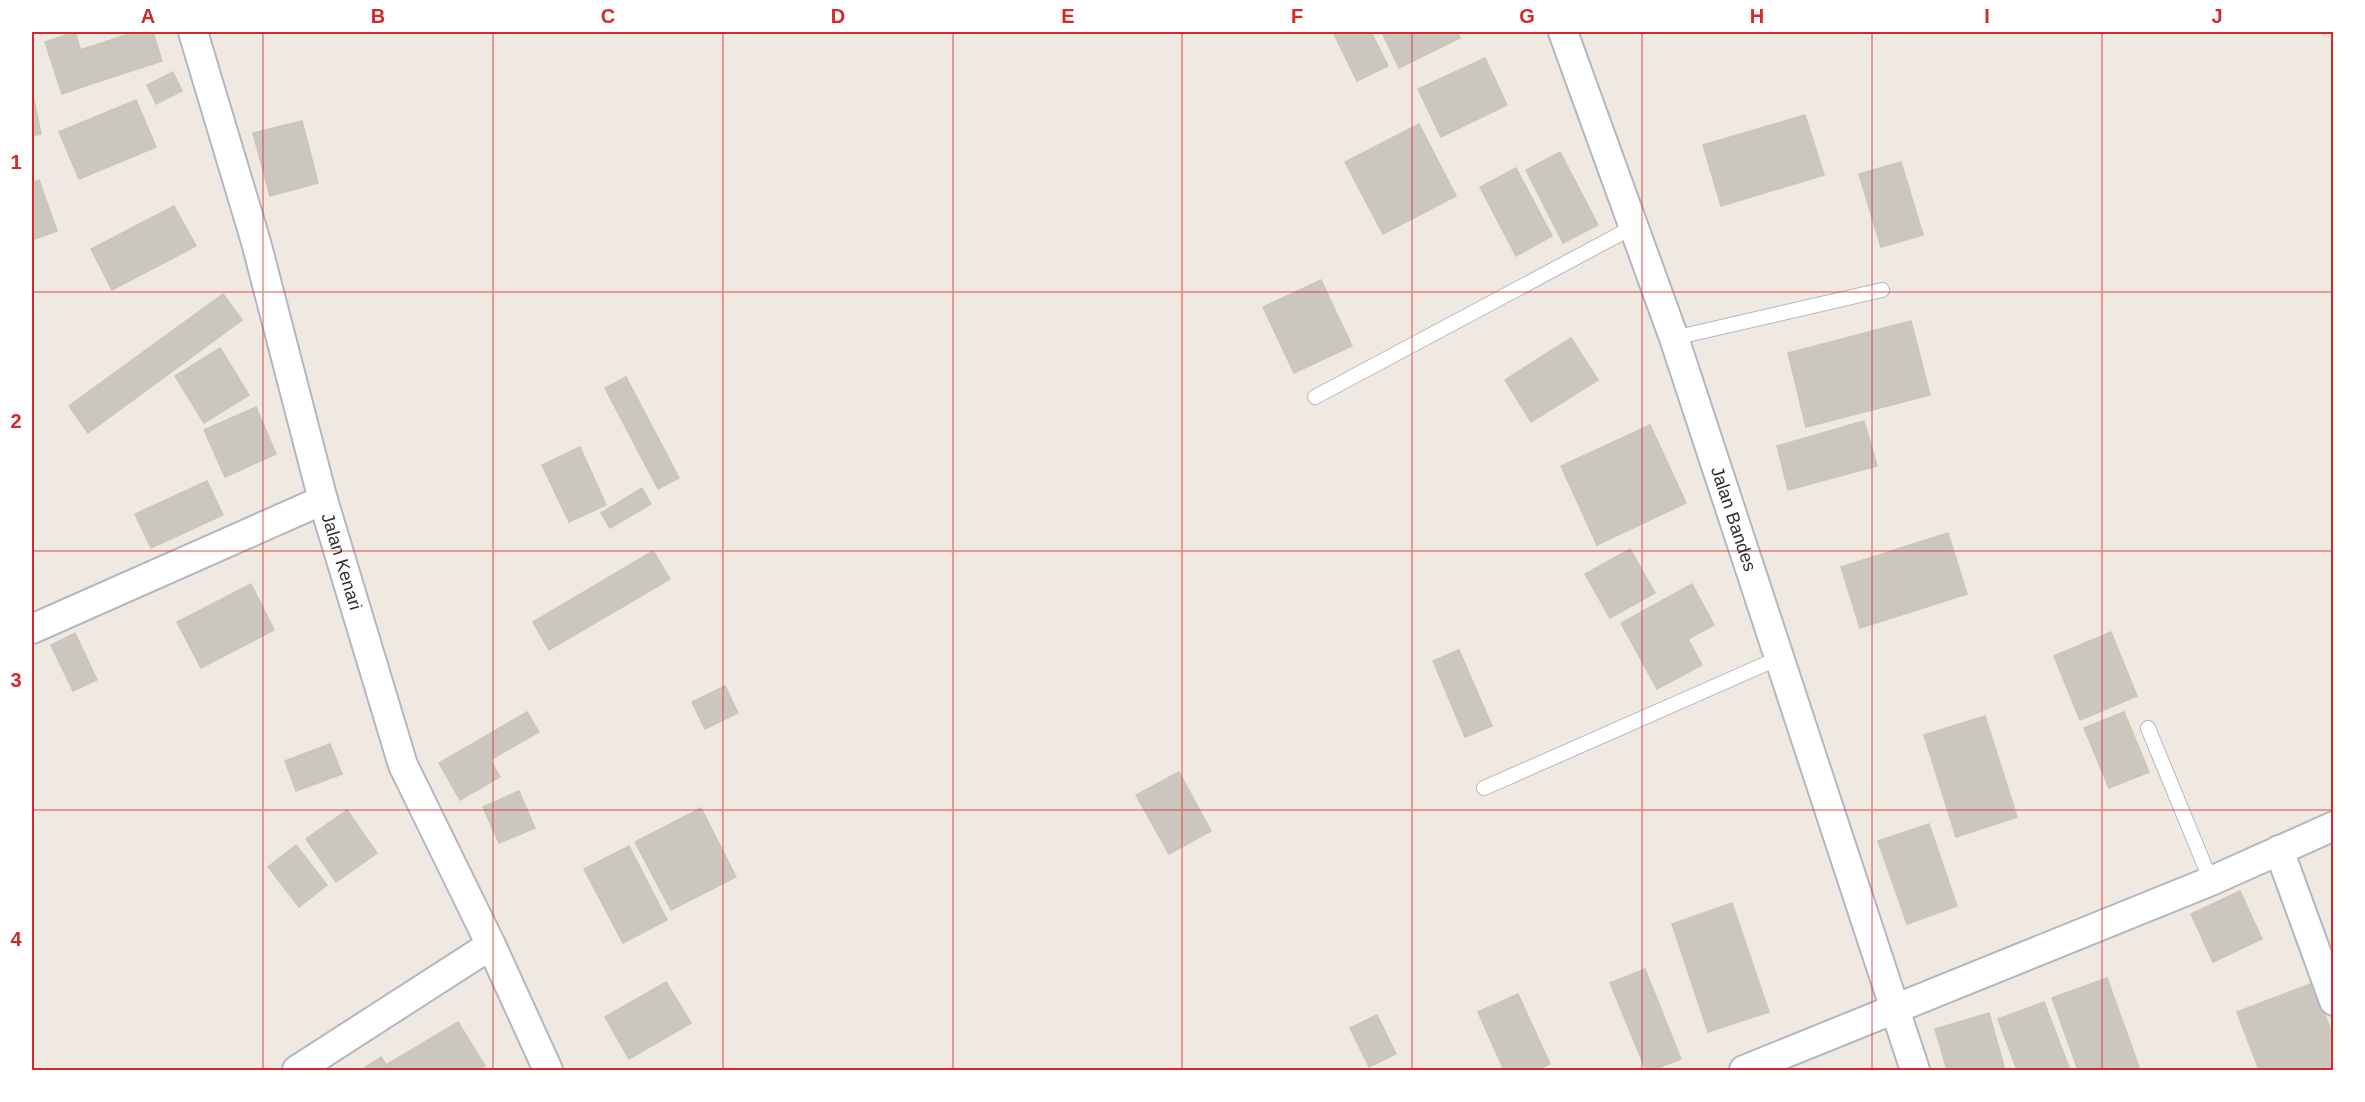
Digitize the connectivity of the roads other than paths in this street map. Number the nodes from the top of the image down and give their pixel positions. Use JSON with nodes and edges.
{"nodes":[{"id":1,"x":193,"y":32,"type":"edge"},
{"id":2,"x":1563,"y":32,"type":"edge"},
{"id":3,"x":1635,"y":226,"type":"junction"},
{"id":4,"x":1882,"y":290,"type":"dead end"},
{"id":5,"x":1674,"y":338,"type":"junction"},
{"id":6,"x":1315,"y":397,"type":"dead end"},
{"id":7,"x":323,"y":500,"type":"junction"},
{"id":8,"x":32,"y":629,"type":"edge"},
{"id":9,"x":1779,"y":658,"type":"junction"},
{"id":10,"x":2148,"y":728,"type":"dead end"},
{"id":11,"x":1484,"y":788,"type":"dead end"},
{"id":12,"x":2334,"y":826,"type":"edge"},
{"id":13,"x":2279,"y":850,"type":"junction"},
{"id":14,"x":2211,"y":881,"type":"junction"},
{"id":15,"x":491,"y":945,"type":"junction"},
{"id":16,"x":2334,"y":1001,"type":"edge"},
{"id":17,"x":1893,"y":1009,"type":"junction"},
{"id":18,"x":297,"y":1071,"type":"edge"},
{"id":19,"x":548,"y":1071,"type":"edge"},
{"id":20,"x":1744,"y":1071,"type":"edge"},
{"id":21,"x":1915,"y":1071,"type":"edge"}],
"edges":[{"from":1,"to":7,"type":"street","name":"Jalan Kenari"},
{"from":2,"to":3,"type":"street","name":"Jalan Bandes"},
{"from":3,"to":5,"type":"street","name":"Jalan Bandes"},
{"from":3,"to":6,"type":"lane"},
{"from":4,"to":5,"type":"lane"},
{"from":5,"to":9,"type":"street","name":"Jalan Bandes"},
{"from":7,"to":8,"type":"street"},
{"from":7,"to":15,"type":"street","name":"Jalan Kenari"},
{"from":9,"to":11,"type":"lane"},
{"from":9,"to":17,"type":"street","name":"Jalan Bandes"},
{"from":10,"to":14,"type":"lane"},
{"from":12,"to":13,"type":"street"},
{"from":13,"to":14,"type":"street"},
{"from":13,"to":16,"type":"street"},
{"from":14,"to":17,"type":"street"},
{"from":15,"to":18,"type":"street"},
{"from":15,"to":19,"type":"street","name":"Jalan Kenari"},
{"from":17,"to":20,"type":"street"},
{"from":17,"to":21,"type":"street","name":"Jalan Bandes"}]}
